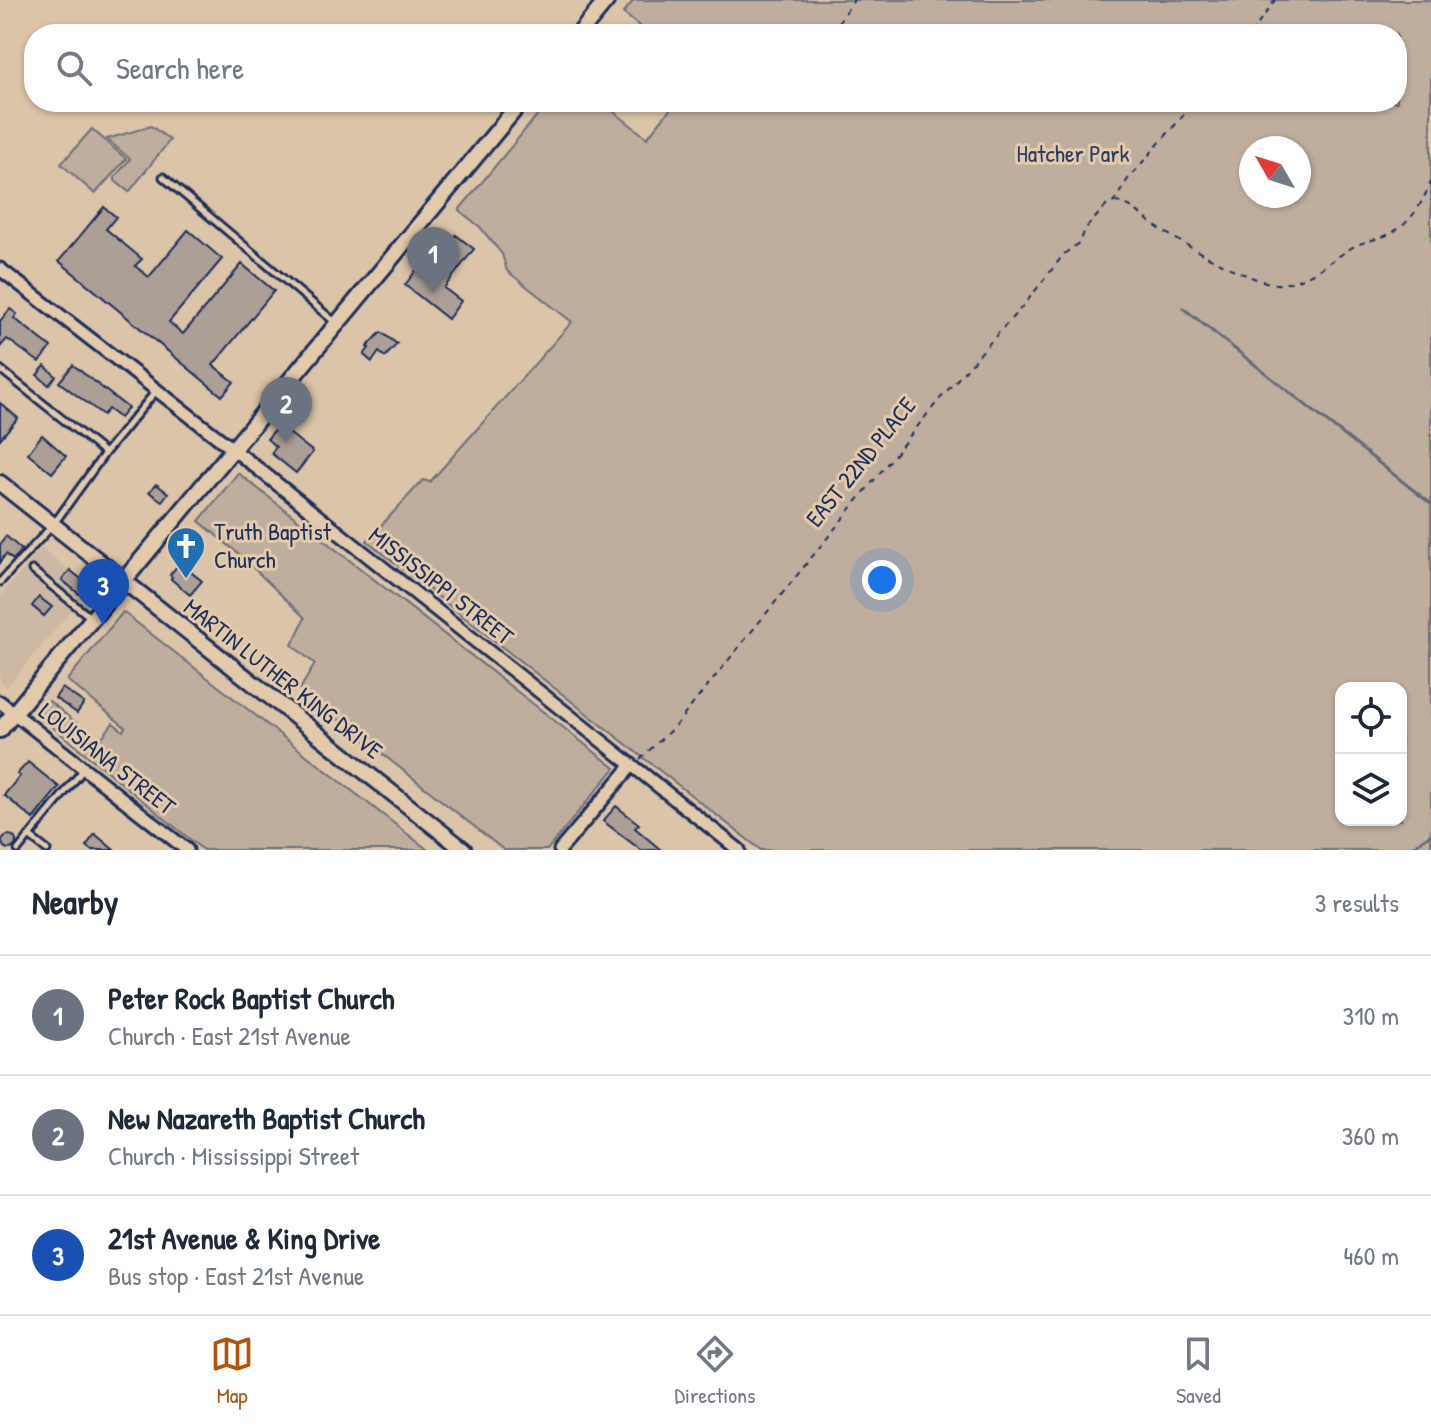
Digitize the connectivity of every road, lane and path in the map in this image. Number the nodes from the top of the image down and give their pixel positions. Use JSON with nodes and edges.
{"nodes":[{"id":1,"x":607,"y":0,"type":"edge"},
{"id":2,"x":854,"y":0,"type":"edge"},
{"id":3,"x":1275,"y":0,"type":"edge"},
{"id":4,"x":838,"y":23,"type":"dead end"},
{"id":5,"x":587,"y":24,"type":"edge"},
{"id":6,"x":1258,"y":24,"type":"edge"},
{"id":7,"x":513,"y":112,"type":"edge"},
{"id":8,"x":1186,"y":112,"type":"edge"},
{"id":9,"x":163,"y":177,"type":"dead end"},
{"id":10,"x":1431,"y":182,"type":"edge"},
{"id":11,"x":1114,"y":202,"type":"junction"},
{"id":12,"x":0,"y":269,"type":"edge"},
{"id":13,"x":337,"y":324,"type":"junction"},
{"id":14,"x":0,"y":369,"type":"edge"},
{"id":15,"x":157,"y":390,"type":"junction"},
{"id":16,"x":233,"y":449,"type":"junction"},
{"id":17,"x":105,"y":453,"type":"junction"},
{"id":18,"x":0,"y":483,"type":"edge"},
{"id":19,"x":53,"y":525,"type":"junction"},
{"id":20,"x":32,"y":570,"type":"dead end"},
{"id":21,"x":123,"y":581,"type":"junction"},
{"id":22,"x":0,"y":582,"type":"edge"},
{"id":23,"x":91,"y":618,"type":"junction"},
{"id":24,"x":0,"y":702,"type":"edge"},
{"id":25,"x":14,"y":713,"type":"junction"},
{"id":26,"x":0,"y":730,"type":"edge"},
{"id":27,"x":632,"y":765,"type":"junction"},
{"id":28,"x":84,"y":768,"type":"junction"},
{"id":29,"x":29,"y":836,"type":"junction"},
{"id":30,"x":18,"y":850,"type":"edge"},
{"id":31,"x":47,"y":850,"type":"edge"},
{"id":32,"x":187,"y":850,"type":"edge"},
{"id":33,"x":464,"y":850,"type":"edge"},
{"id":34,"x":560,"y":850,"type":"edge"},
{"id":35,"x":739,"y":850,"type":"edge"}],
"edges":[{"from":1,"to":5,"type":"street"},
{"from":2,"to":4,"type":"path"},
{"from":3,"to":6,"type":"path"},
{"from":7,"to":13,"type":"street"},
{"from":8,"to":11,"type":"path","name":"EAST 22ND PLACE"},
{"from":9,"to":13,"type":"lane"},
{"from":10,"to":11,"type":"path"},
{"from":11,"to":27,"type":"path","name":"EAST 22ND PLACE"},
{"from":12,"to":15,"type":"street","name":"MISSISSIPPI STREET"},
{"from":13,"to":16,"type":"street"},
{"from":14,"to":17,"type":"lane"},
{"from":15,"to":16,"type":"street","name":"MISSISSIPPI STREET"},
{"from":15,"to":17,"type":"lane"},
{"from":16,"to":21,"type":"street"},
{"from":16,"to":27,"type":"street","name":"MISSISSIPPI STREET"},
{"from":17,"to":19,"type":"lane"},
{"from":18,"to":19,"type":"street","name":"MARTIN LUTHER KING DRIVE"},
{"from":19,"to":21,"type":"street","name":"MARTIN LUTHER KING DRIVE"},
{"from":19,"to":22,"type":"lane"},
{"from":20,"to":23,"type":"lane"},
{"from":21,"to":23,"type":"street"},
{"from":21,"to":33,"type":"street","name":"MARTIN LUTHER KING DRIVE"},
{"from":23,"to":25,"type":"street"},
{"from":24,"to":25,"type":"street","name":"LOUISIANA STREET"},
{"from":25,"to":26,"type":"street"},
{"from":25,"to":28,"type":"street","name":"LOUISIANA STREET"},
{"from":27,"to":34,"type":"street"},
{"from":27,"to":35,"type":"street","name":"MISSISSIPPI STREET"},
{"from":28,"to":29,"type":"lane"},
{"from":28,"to":32,"type":"street","name":"LOUISIANA STREET"},
{"from":29,"to":30,"type":"lane"},
{"from":29,"to":31,"type":"lane"}]}
